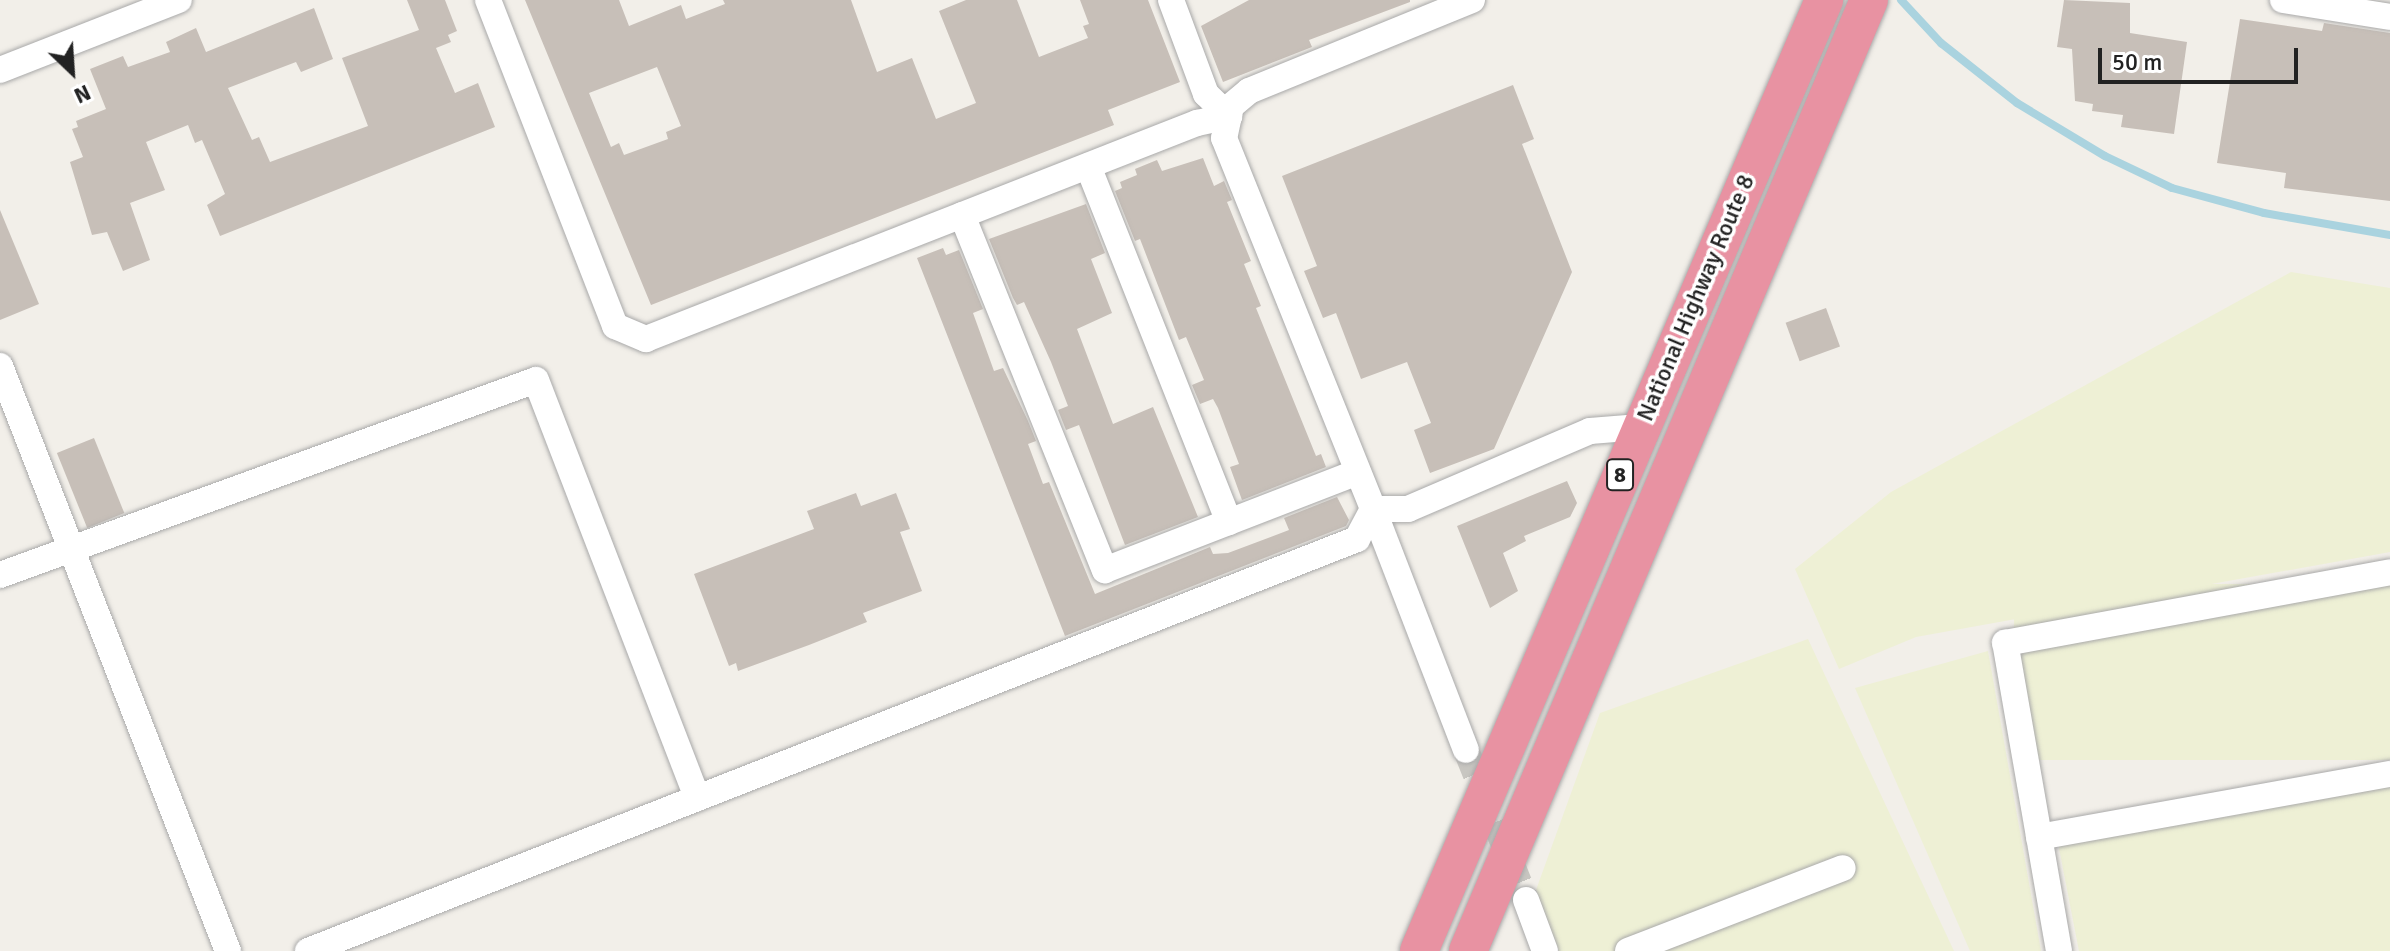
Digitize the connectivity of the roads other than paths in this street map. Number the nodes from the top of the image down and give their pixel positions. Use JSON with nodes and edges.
{"nodes":[{"id":1,"x":179,"y":0,"type":"edge"},
{"id":2,"x":488,"y":0,"type":"edge"},
{"id":3,"x":1171,"y":0,"type":"edge"},
{"id":4,"x":1472,"y":0,"type":"edge"},
{"id":5,"x":1824,"y":0,"type":"edge"},
{"id":6,"x":2283,"y":0,"type":"edge"},
{"id":7,"x":1865,"y":10,"type":"edge"},
{"id":8,"x":2390,"y":17,"type":"edge"},
{"id":9,"x":0,"y":70,"type":"edge"},
{"id":10,"x":1229,"y":116,"type":"junction"},
{"id":11,"x":1088,"y":166,"type":"junction"},
{"id":12,"x":962,"y":215,"type":"junction"},
{"id":13,"x":0,"y":366,"type":"edge"},
{"id":14,"x":1640,"y":427,"type":"junction"},
{"id":15,"x":1358,"y":472,"type":"junction"},
{"id":16,"x":1373,"y":509,"type":"junction"},
{"id":17,"x":1229,"y":522,"type":"junction"},
{"id":18,"x":71,"y":548,"type":"junction"},
{"id":19,"x":2390,"y":572,"type":"edge"},
{"id":20,"x":0,"y":575,"type":"edge"},
{"id":21,"x":1466,"y":750,"type":"tunnel mouth"},
{"id":22,"x":2390,"y":774,"type":"edge"},
{"id":23,"x":697,"y":798,"type":"junction"},
{"id":24,"x":2039,"y":837,"type":"junction"},
{"id":25,"x":1843,"y":868,"type":"dead end"},
{"id":26,"x":1526,"y":900,"type":"tunnel mouth"},
{"id":27,"x":228,"y":951,"type":"edge"},
{"id":28,"x":308,"y":951,"type":"edge"},
{"id":29,"x":1419,"y":951,"type":"edge"},
{"id":30,"x":1468,"y":951,"type":"edge"},
{"id":31,"x":1545,"y":951,"type":"edge"},
{"id":32,"x":1628,"y":951,"type":"edge"},
{"id":33,"x":2059,"y":951,"type":"edge"}],
"edges":[{"from":1,"to":9,"type":"street"},
{"from":2,"to":12,"type":"street"},
{"from":3,"to":10,"type":"street"},
{"from":4,"to":10,"type":"street"},
{"from":5,"to":14,"type":"highway","name":"National Highway Route 8","number":"8"},
{"from":6,"to":8,"type":"street"},
{"from":7,"to":30,"type":"highway","name":"National Highway Route 8","number":"8"},
{"from":10,"to":11,"type":"street"},
{"from":10,"to":15,"type":"street"},
{"from":11,"to":12,"type":"street"},
{"from":11,"to":17,"type":"street"},
{"from":12,"to":17,"type":"street"},
{"from":13,"to":18,"type":"street"},
{"from":14,"to":16,"type":"street"},
{"from":14,"to":29,"type":"highway","name":"National Highway Route 8","number":"8"},
{"from":15,"to":16,"type":"street"},
{"from":15,"to":17,"type":"street"},
{"from":16,"to":21,"type":"street"},
{"from":16,"to":23,"type":"street"},
{"from":18,"to":20,"type":"street"},
{"from":18,"to":23,"type":"street"},
{"from":18,"to":27,"type":"street"},
{"from":19,"to":24,"type":"street"},
{"from":22,"to":24,"type":"street"},
{"from":23,"to":28,"type":"street"},
{"from":24,"to":33,"type":"street"},
{"from":25,"to":32,"type":"street"},
{"from":26,"to":31,"type":"street"}]}
